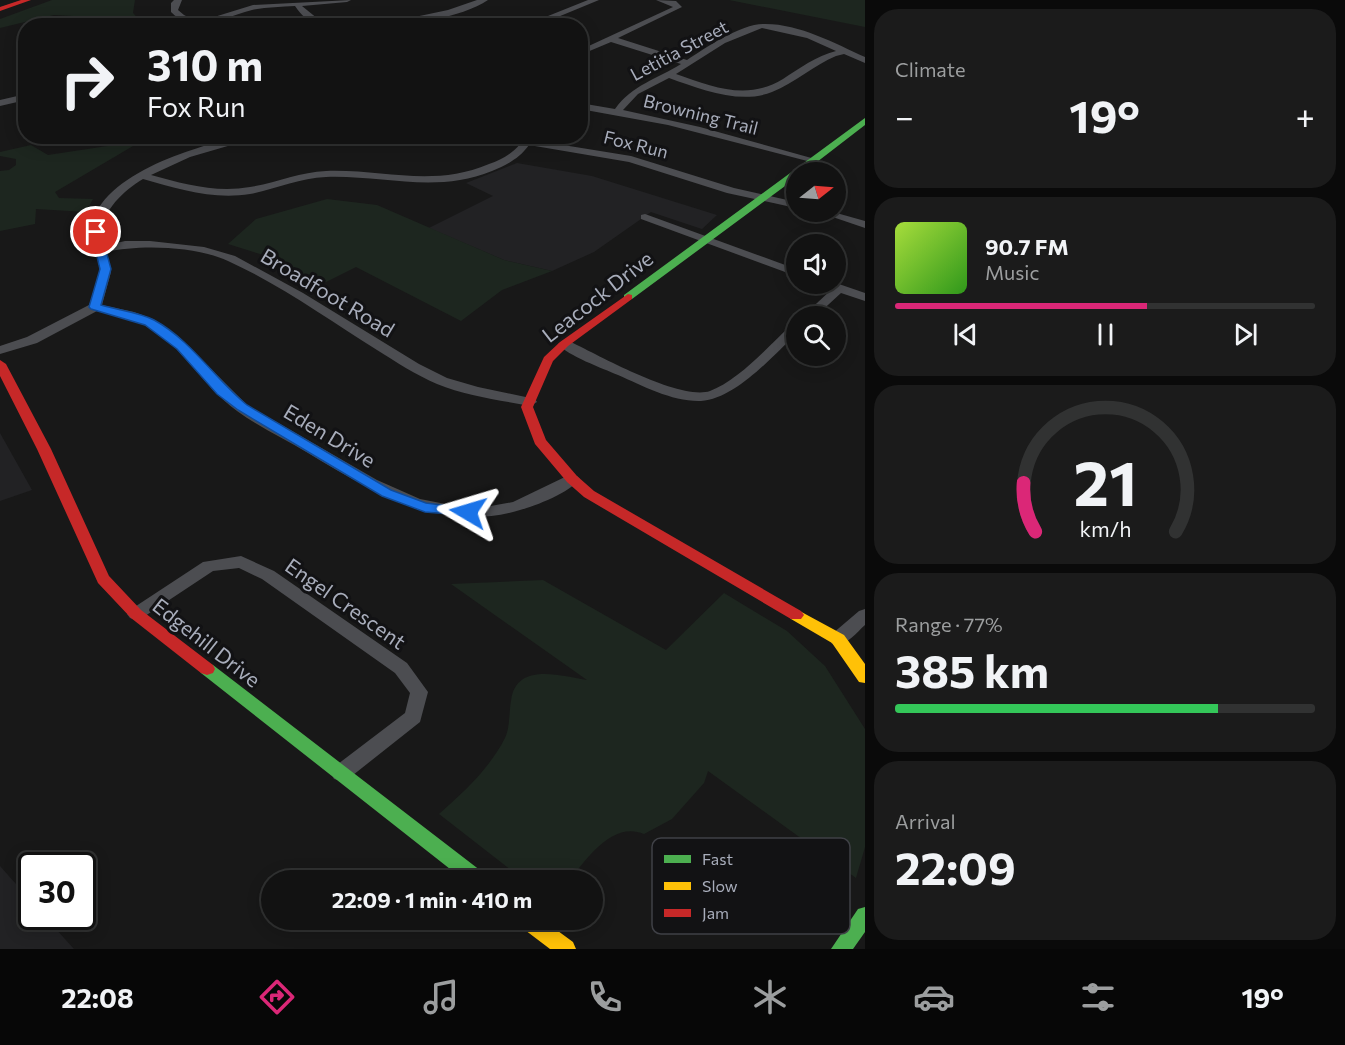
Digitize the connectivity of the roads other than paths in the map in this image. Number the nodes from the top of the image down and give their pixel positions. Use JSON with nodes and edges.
{"nodes":[{"id":1,"x":28,"y":0,"type":"edge"},
{"id":2,"x":178,"y":0,"type":"edge"},
{"id":3,"x":346,"y":0,"type":"edge"},
{"id":4,"x":484,"y":0,"type":"edge"},
{"id":5,"x":595,"y":0,"type":"edge"},
{"id":6,"x":660,"y":0,"type":"edge"},
{"id":7,"x":297,"y":4,"type":"junction"},
{"id":8,"x":0,"y":9,"type":"edge"},
{"id":9,"x":183,"y":18,"type":"edge"},
{"id":10,"x":221,"y":18,"type":"edge"},
{"id":11,"x":308,"y":18,"type":"edge"},
{"id":12,"x":418,"y":18,"type":"edge"},
{"id":13,"x":546,"y":18,"type":"edge"},
{"id":14,"x":611,"y":39,"type":"junction"},
{"id":15,"x":588,"y":49,"type":"edge"},
{"id":16,"x":844,"y":51,"type":"junction"},
{"id":17,"x":865,"y":60,"type":"edge"},
{"id":18,"x":688,"y":63,"type":"junction"},
{"id":19,"x":669,"y":75,"type":"junction"},
{"id":20,"x":18,"y":100,"type":"edge"},
{"id":21,"x":0,"y":104,"type":"edge"},
{"id":22,"x":588,"y":107,"type":"edge"},
{"id":23,"x":618,"y":111,"type":"junction"},
{"id":24,"x":865,"y":121,"type":"edge"},
{"id":25,"x":224,"y":144,"type":"edge"},
{"id":26,"x":525,"y":144,"type":"edge"},
{"id":27,"x":538,"y":144,"type":"edge"},
{"id":28,"x":811,"y":161,"type":"junction"},
{"id":29,"x":142,"y":176,"type":"junction"},
{"id":30,"x":761,"y":197,"type":"junction"},
{"id":31,"x":786,"y":203,"type":"edge"},
{"id":32,"x":645,"y":217,"type":"dead end"},
{"id":33,"x":846,"y":219,"type":"edge"},
{"id":34,"x":865,"y":225,"type":"edge"},
{"id":35,"x":707,"y":239,"type":"junction"},
{"id":36,"x":100,"y":250,"type":"junction"},
{"id":37,"x":786,"y":269,"type":"edge"},
{"id":38,"x":846,"y":291,"type":"edge"},
{"id":39,"x":833,"y":294,"type":"edge"},
{"id":40,"x":865,"y":297,"type":"edge"},
{"id":41,"x":819,"y":306,"type":"edge"},
{"id":42,"x":94,"y":307,"type":"junction"},
{"id":43,"x":786,"y":336,"type":"edge"},
{"id":44,"x":564,"y":344,"type":"junction"},
{"id":45,"x":0,"y":350,"type":"edge"},
{"id":46,"x":0,"y":364,"type":"edge"},
{"id":47,"x":530,"y":402,"type":"junction"},
{"id":48,"x":572,"y":479,"type":"junction"},
{"id":49,"x":136,"y":614,"type":"junction"},
{"id":50,"x":865,"y":615,"type":"edge"},
{"id":51,"x":838,"y":639,"type":"junction"},
{"id":52,"x":865,"y":677,"type":"edge"},
{"id":53,"x":341,"y":773,"type":"junction"},
{"id":54,"x":465,"y":870,"type":"edge"},
{"id":55,"x":865,"y":916,"type":"edge"},
{"id":56,"x":541,"y":930,"type":"edge"},
{"id":57,"x":566,"y":949,"type":"edge"},
{"id":58,"x":842,"y":949,"type":"edge"}],
"edges":[{"from":1,"to":8,"type":"street"},
{"from":2,"to":9,"type":"street"},
{"from":3,"to":7,"type":"street"},
{"from":4,"to":12,"type":"street"},
{"from":5,"to":13,"type":"street"},
{"from":6,"to":14,"type":"street"},
{"from":7,"to":10,"type":"street"},
{"from":7,"to":11,"type":"street"},
{"from":14,"to":15,"type":"street"},
{"from":14,"to":18,"type":"street"},
{"from":16,"to":17,"type":"street","name":"Letitia Street"},
{"from":16,"to":18,"type":"street","name":"Letitia Street"},
{"from":16,"to":19,"type":"street"},
{"from":18,"to":19,"type":"street","name":"Letitia Street"},
{"from":19,"to":23,"type":"street","name":"Letitia Street"},
{"from":20,"to":21,"type":"street"},
{"from":22,"to":23,"type":"street","name":"Browning Trail"},
{"from":23,"to":28,"type":"street","name":"Browning Trail"},
{"from":24,"to":28,"type":"street","name":"Leacock Drive"},
{"from":25,"to":29,"type":"street"},
{"from":26,"to":29,"type":"street"},
{"from":27,"to":30,"type":"street","name":"Fox Run"},
{"from":28,"to":30,"type":"street","name":"Leacock Drive"},
{"from":29,"to":36,"type":"street"},
{"from":30,"to":31,"type":"street","name":"Fox Run"},
{"from":30,"to":35,"type":"street","name":"Leacock Drive"},
{"from":32,"to":35,"type":"street"},
{"from":33,"to":34,"type":"street"},
{"from":35,"to":37,"type":"street"},
{"from":35,"to":44,"type":"street","name":"Leacock Drive"},
{"from":36,"to":42,"type":"street"},
{"from":36,"to":47,"type":"street","name":"Broadfoot Road"},
{"from":38,"to":40,"type":"street"},
{"from":39,"to":41,"type":"street"},
{"from":42,"to":45,"type":"street"},
{"from":42,"to":48,"type":"street","name":"Eden Drive"},
{"from":43,"to":44,"type":"street"},
{"from":44,"to":47,"type":"street","name":"Leacock Drive"},
{"from":46,"to":49,"type":"street","name":"Edgehill Drive"},
{"from":47,"to":48,"type":"street"},
{"from":48,"to":51,"type":"street"},
{"from":49,"to":53,"type":"street","name":"Edgehill Drive"},
{"from":49,"to":53,"type":"street","name":"Engel Crescent"},
{"from":50,"to":51,"type":"street"},
{"from":51,"to":52,"type":"street"},
{"from":53,"to":54,"type":"street","name":"Edgehill Drive"},
{"from":55,"to":58,"type":"street"},
{"from":56,"to":57,"type":"street"}]}
